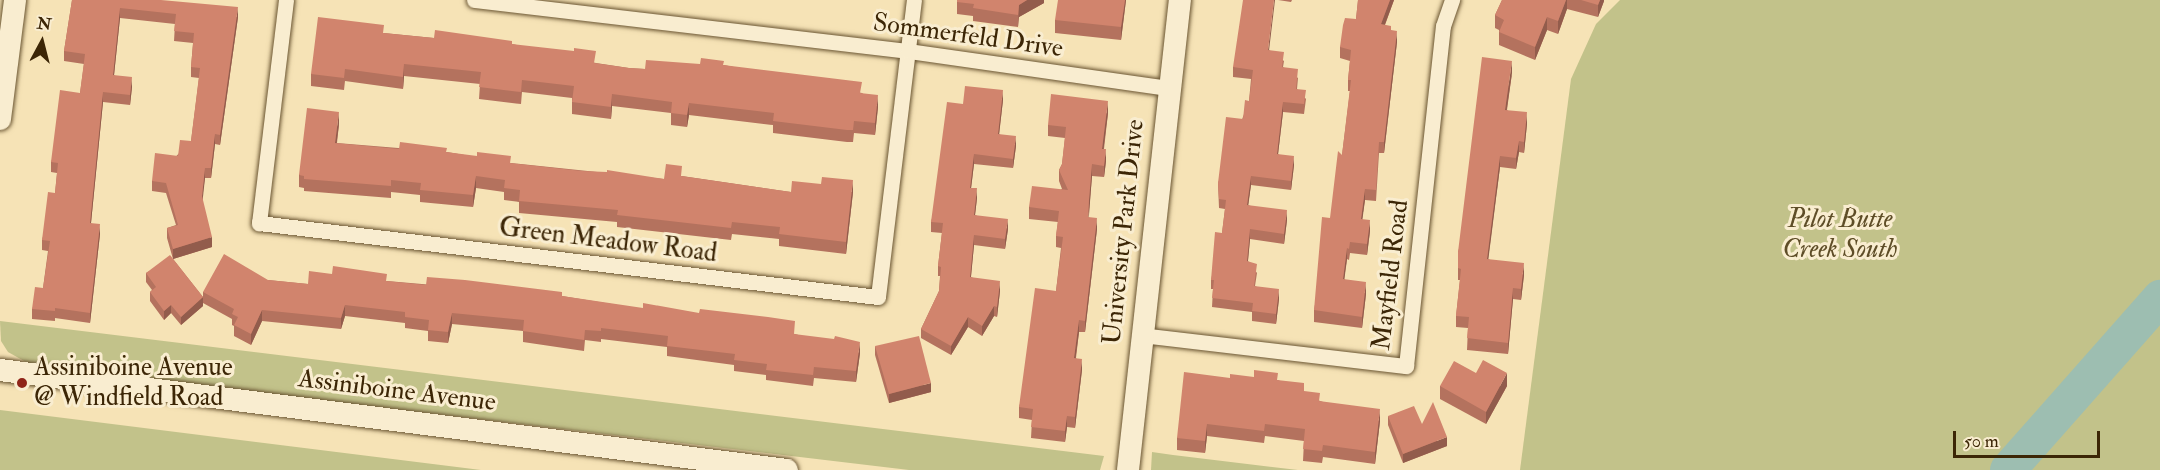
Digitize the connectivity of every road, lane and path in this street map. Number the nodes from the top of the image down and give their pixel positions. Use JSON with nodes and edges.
{"nodes":[{"id":1,"x":15,"y":0,"type":"edge"},
{"id":2,"x":286,"y":0,"type":"edge"},
{"id":3,"x":474,"y":0,"type":"edge"},
{"id":4,"x":914,"y":0,"type":"edge"},
{"id":5,"x":1180,"y":0,"type":"edge"},
{"id":6,"x":1452,"y":0,"type":"edge"},
{"id":7,"x":908,"y":51,"type":"junction"},
{"id":8,"x":1169,"y":87,"type":"junction"},
{"id":9,"x":0,"y":119,"type":"edge"},
{"id":10,"x":1141,"y":335,"type":"junction"},
{"id":11,"x":0,"y":370,"type":"edge"},
{"id":12,"x":787,"y":470,"type":"edge"},
{"id":13,"x":1128,"y":470,"type":"edge"}],
"edges":[{"from":1,"to":9,"type":"street"},
{"from":2,"to":7,"type":"street","name":"Green Meadow Road"},
{"from":3,"to":7,"type":"street","name":"Sommerfeld Drive"},
{"from":4,"to":7,"type":"street","name":"Green Meadow Road"},
{"from":5,"to":8,"type":"street","name":"University Park Drive"},
{"from":6,"to":10,"type":"street","name":"Mayfield Road"},
{"from":7,"to":8,"type":"street","name":"Sommerfeld Drive"},
{"from":8,"to":10,"type":"street","name":"University Park Drive"},
{"from":10,"to":13,"type":"street","name":"University Park Drive"},
{"from":11,"to":12,"type":"street","name":"Assiniboine Avenue"}]}
